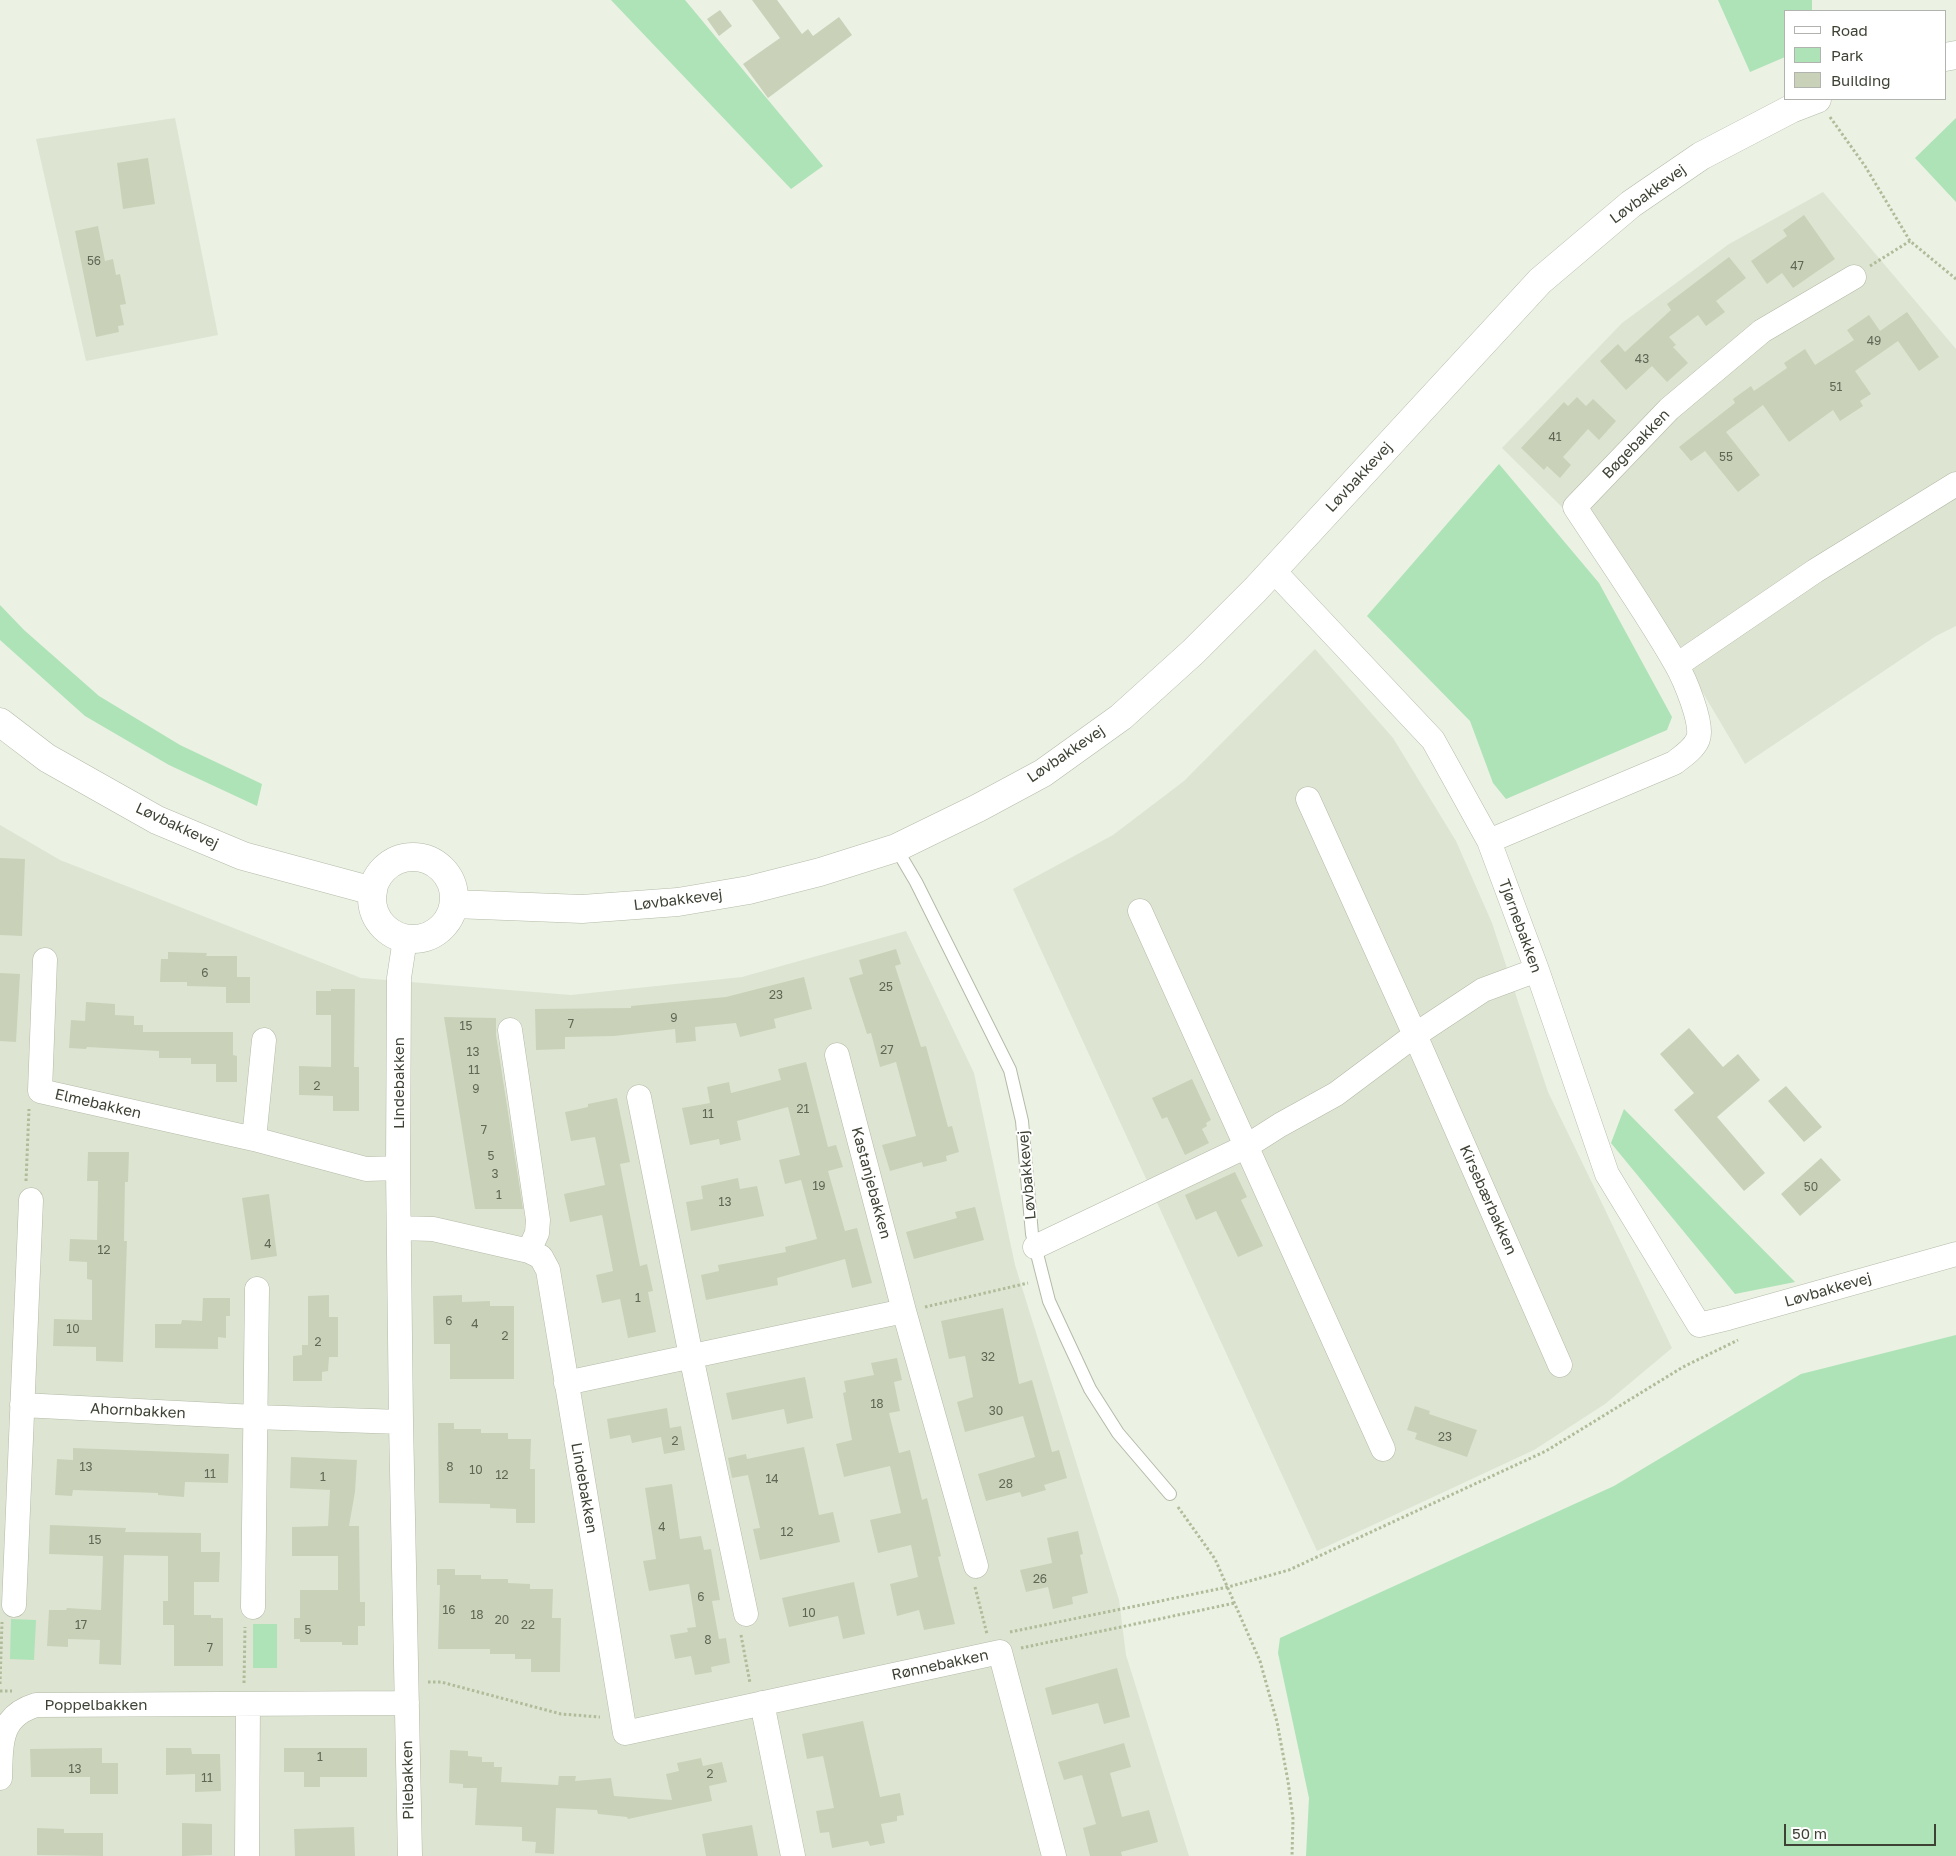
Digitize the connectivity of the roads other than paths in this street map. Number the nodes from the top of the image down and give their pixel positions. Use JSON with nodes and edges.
{"nodes":[{"id":1,"x":1824,"y":108,"type":"edge"},
{"id":2,"x":1854,"y":277,"type":"road end"},
{"id":3,"x":1956,"y":484,"type":"edge"},
{"id":4,"x":1273,"y":570,"type":"junction"},
{"id":5,"x":1677,"y":666,"type":"junction"},
{"id":6,"x":0,"y":722,"type":"edge"},
{"id":7,"x":1308,"y":799,"type":"dead end"},
{"id":8,"x":1489,"y":841,"type":"junction"},
{"id":9,"x":896,"y":848,"type":"junction"},
{"id":10,"x":373,"y":890,"type":"junction"},
{"id":11,"x":454,"y":904,"type":"junction"},
{"id":12,"x":1140,"y":911,"type":"dead end"},
{"id":13,"x":405,"y":939,"type":"junction"},
{"id":14,"x":45,"y":960,"type":"dead end"},
{"id":15,"x":1537,"y":970,"type":"junction"},
{"id":16,"x":510,"y":1030,"type":"dead end"},
{"id":17,"x":1415,"y":1035,"type":"junction"},
{"id":18,"x":264,"y":1040,"type":"dead end"},
{"id":19,"x":837,"y":1055,"type":"dead end"},
{"id":20,"x":639,"y":1097,"type":"dead end"},
{"id":21,"x":254,"y":1139,"type":"junction"},
{"id":22,"x":1247,"y":1146,"type":"junction"},
{"id":23,"x":398,"y":1168,"type":"junction"},
{"id":24,"x":31,"y":1200,"type":"road end"},
{"id":25,"x":399,"y":1228,"type":"junction"},
{"id":26,"x":1035,"y":1247,"type":"junction"},
{"id":27,"x":529,"y":1251,"type":"junction"},
{"id":28,"x":1956,"y":1254,"type":"edge"},
{"id":29,"x":257,"y":1289,"type":"dead end"},
{"id":30,"x":904,"y":1311,"type":"junction"},
{"id":31,"x":1699,"y":1325,"type":"joint"},
{"id":32,"x":691,"y":1356,"type":"junction"},
{"id":33,"x":1560,"y":1365,"type":"dead end"},
{"id":34,"x":566,"y":1382,"type":"junction"},
{"id":35,"x":22,"y":1405,"type":"junction"},
{"id":36,"x":255,"y":1417,"type":"junction"},
{"id":37,"x":401,"y":1422,"type":"junction"},
{"id":38,"x":1383,"y":1449,"type":"dead end"},
{"id":39,"x":1170,"y":1494,"type":"road end"},
{"id":40,"x":974,"y":1574,"type":"road end"},
{"id":41,"x":8,"y":1609,"type":"road end"},
{"id":42,"x":249,"y":1617,"type":"road end"},
{"id":43,"x":743,"y":1624,"type":"road end"},
{"id":44,"x":756,"y":1694,"type":"junction"},
{"id":45,"x":407,"y":1703,"type":"junction"},
{"id":46,"x":248,"y":1704,"type":"junction"},
{"id":47,"x":625,"y":1733,"type":"joint"},
{"id":48,"x":0,"y":1778,"type":"edge"},
{"id":49,"x":247,"y":1856,"type":"edge"},
{"id":50,"x":410,"y":1856,"type":"edge"},
{"id":51,"x":793,"y":1856,"type":"edge"},
{"id":52,"x":1054,"y":1856,"type":"edge"}],
"edges":[{"from":1,"to":4,"type":"street","name":"Løvbakkevej"},
{"from":2,"to":5,"type":"street","name":"Bøgebakken"},
{"from":3,"to":5,"type":"street"},
{"from":4,"to":8,"type":"street","name":"Tjørnebakken"},
{"from":4,"to":9,"type":"street","name":"Løvbakkevej"},
{"from":5,"to":8,"type":"street","name":"Bøgebakken"},
{"from":6,"to":10,"type":"street","name":"Løvbakkevej"},
{"from":7,"to":17,"type":"street","name":"Kirsebærbakken"},
{"from":8,"to":15,"type":"street","name":"Tjørnebakken"},
{"from":9,"to":11,"type":"street","name":"Løvbakkevej"},
{"from":9,"to":26,"type":"lane","name":"Løvbakkevej"},
{"from":10,"to":11,"type":"street"},
{"from":10,"to":13,"type":"street"},
{"from":11,"to":13,"type":"street"},
{"from":12,"to":22,"type":"street"},
{"from":13,"to":23,"type":"street","name":"Lindebakken"},
{"from":14,"to":21,"type":"street","name":"Elmebakken"},
{"from":15,"to":17,"type":"street"},
{"from":15,"to":31,"type":"street","name":"Tjørnebakken"},
{"from":16,"to":27,"type":"street"},
{"from":17,"to":22,"type":"street"},
{"from":17,"to":33,"type":"street","name":"Kirsebærbakken"},
{"from":18,"to":21,"type":"street"},
{"from":19,"to":30,"type":"street","name":"Kastanjebakken"},
{"from":20,"to":32,"type":"street"},
{"from":21,"to":23,"type":"street","name":"Elmebakken"},
{"from":22,"to":26,"type":"street"},
{"from":22,"to":38,"type":"street"},
{"from":23,"to":25,"type":"street","name":"Lindebakken"},
{"from":24,"to":35,"type":"street"},
{"from":25,"to":27,"type":"street","name":"Lindebakken"},
{"from":25,"to":37,"type":"street","name":"Lindebakken"},
{"from":26,"to":39,"type":"lane","name":"Løvbakkevej"},
{"from":27,"to":34,"type":"street","name":"Lindebakken"},
{"from":28,"to":31,"type":"street","name":"Løvbakkevej"},
{"from":29,"to":36,"type":"street"},
{"from":30,"to":32,"type":"street"},
{"from":30,"to":40,"type":"street","name":"Kastanjebakken"},
{"from":32,"to":34,"type":"street"},
{"from":32,"to":43,"type":"street"},
{"from":34,"to":47,"type":"street","name":"Lindebakken"},
{"from":35,"to":36,"type":"street","name":"Ahornbakken"},
{"from":35,"to":41,"type":"street"},
{"from":36,"to":37,"type":"street","name":"Ahornbakken"},
{"from":36,"to":42,"type":"street"},
{"from":37,"to":45,"type":"street","name":"Lindebakken"},
{"from":44,"to":47,"type":"street","name":"Rønnebakken"},
{"from":44,"to":51,"type":"street"},
{"from":44,"to":52,"type":"street","name":"Rønnebakken"},
{"from":45,"to":46,"type":"street","name":"Poppelbakken"},
{"from":45,"to":50,"type":"street","name":"Pilebakken"},
{"from":46,"to":48,"type":"street","name":"Poppelbakken"},
{"from":46,"to":49,"type":"street"}]}
